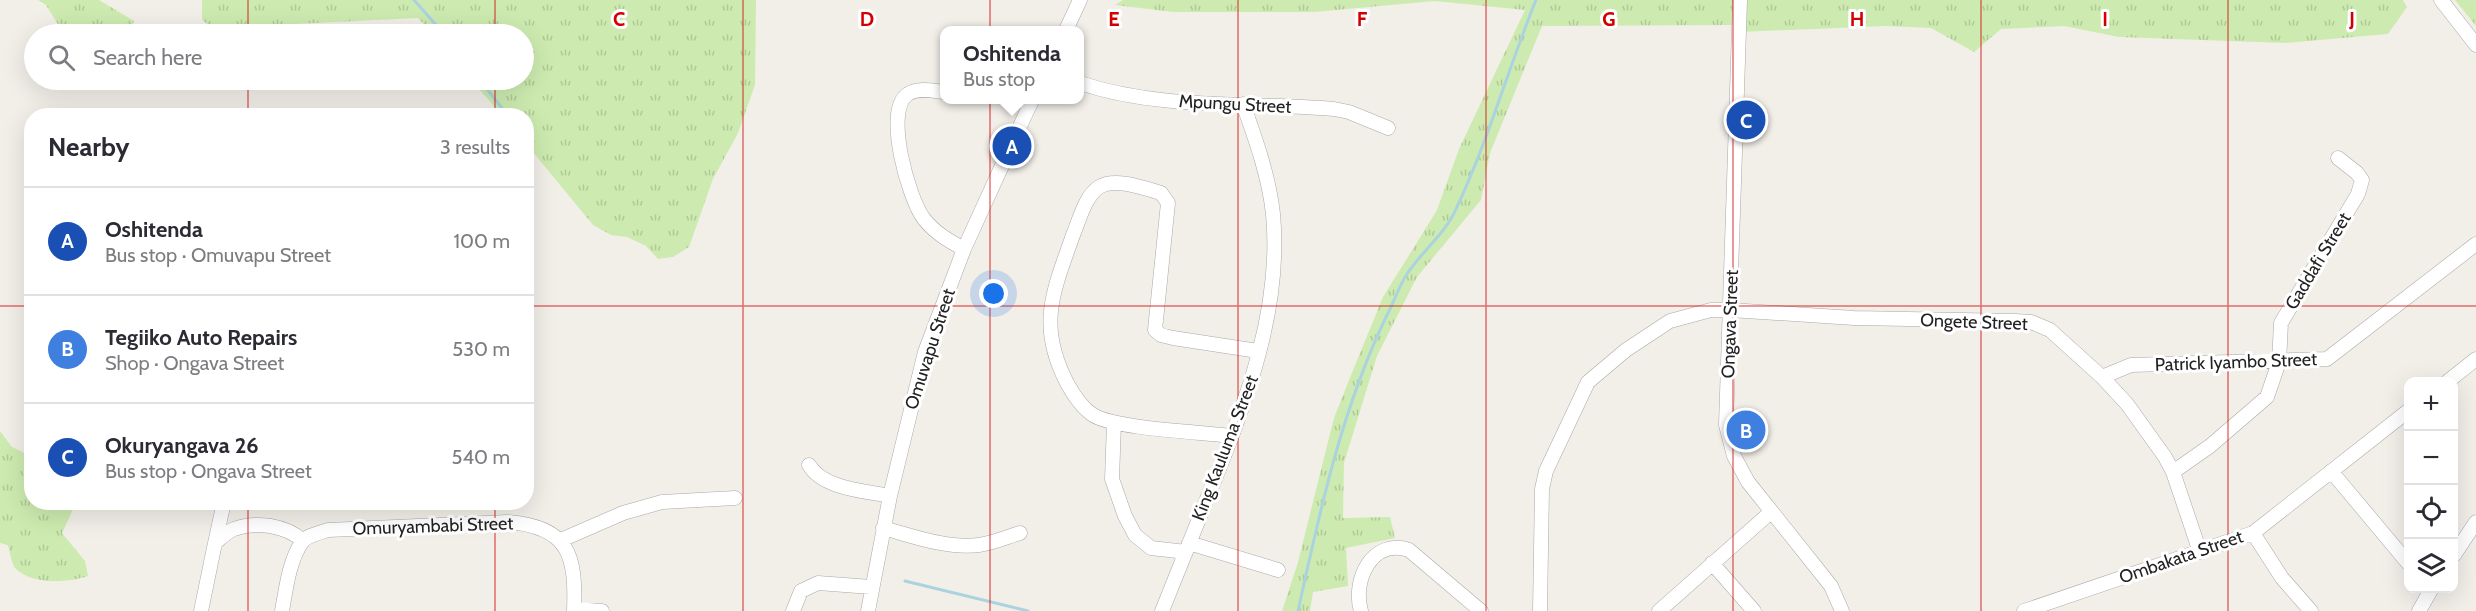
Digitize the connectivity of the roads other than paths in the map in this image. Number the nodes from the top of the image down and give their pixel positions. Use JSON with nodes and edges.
{"nodes":[{"id":1,"x":1080,"y":0,"type":"edge"},
{"id":2,"x":1740,"y":0,"type":"edge"},
{"id":3,"x":2441,"y":0,"type":"edge"},
{"id":4,"x":1068,"y":26,"type":"edge"},
{"id":5,"x":2476,"y":45,"type":"edge"},
{"id":6,"x":1084,"y":84,"type":"edge"},
{"id":7,"x":940,"y":92,"type":"edge"},
{"id":8,"x":1031,"y":104,"type":"edge"},
{"id":9,"x":1243,"y":104,"type":"junction"},
{"id":10,"x":1388,"y":128,"type":"dead end"},
{"id":11,"x":2337,"y":158,"type":"dead end"},
{"id":12,"x":2476,"y":244,"type":"edge"},
{"id":13,"x":964,"y":249,"type":"junction"},
{"id":14,"x":1730,"y":310,"type":"junction"},
{"id":15,"x":1258,"y":351,"type":"junction"},
{"id":16,"x":2476,"y":359,"type":"edge"},
{"id":17,"x":2279,"y":362,"type":"junction"},
{"id":18,"x":2102,"y":377,"type":"junction"},
{"id":19,"x":2452,"y":377,"type":"edge"},
{"id":20,"x":2404,"y":415,"type":"edge"},
{"id":21,"x":1114,"y":423,"type":"junction"},
{"id":22,"x":1232,"y":436,"type":"junction"},
{"id":23,"x":809,"y":465,"type":"dead end"},
{"id":24,"x":2331,"y":471,"type":"junction"},
{"id":25,"x":2173,"y":472,"type":"junction"},
{"id":26,"x":890,"y":496,"type":"junction"},
{"id":27,"x":735,"y":498,"type":"dead end"},
{"id":28,"x":222,"y":510,"type":"edge"},
{"id":29,"x":1771,"y":512,"type":"junction"},
{"id":30,"x":2476,"y":522,"type":"edge"},
{"id":31,"x":883,"y":528,"type":"junction"},
{"id":32,"x":1020,"y":533,"type":"dead end"},
{"id":33,"x":2253,"y":533,"type":"junction"},
{"id":34,"x":561,"y":540,"type":"junction"},
{"id":35,"x":303,"y":541,"type":"junction"},
{"id":36,"x":214,"y":543,"type":"junction"},
{"id":37,"x":1187,"y":547,"type":"junction"},
{"id":38,"x":2458,"y":549,"type":"edge"},
{"id":39,"x":2199,"y":552,"type":"junction"},
{"id":40,"x":2404,"y":557,"type":"edge"},
{"id":41,"x":1712,"y":563,"type":"junction"},
{"id":42,"x":1278,"y":570,"type":"dead end"},
{"id":43,"x":871,"y":586,"type":"junction"},
{"id":44,"x":2429,"y":593,"type":"edge"},
{"id":45,"x":574,"y":610,"type":"edge"},
{"id":46,"x":201,"y":611,"type":"edge"},
{"id":47,"x":282,"y":611,"type":"edge"},
{"id":48,"x":602,"y":611,"type":"edge"},
{"id":49,"x":793,"y":611,"type":"edge"},
{"id":50,"x":868,"y":611,"type":"edge"},
{"id":51,"x":1162,"y":611,"type":"edge"},
{"id":52,"x":1361,"y":611,"type":"edge"},
{"id":53,"x":1481,"y":611,"type":"edge"},
{"id":54,"x":1540,"y":611,"type":"edge"},
{"id":55,"x":1659,"y":611,"type":"edge"},
{"id":56,"x":1754,"y":611,"type":"edge"},
{"id":57,"x":1842,"y":611,"type":"edge"},
{"id":58,"x":2025,"y":611,"type":"edge"},
{"id":59,"x":2312,"y":611,"type":"edge"},
{"id":60,"x":2419,"y":611,"type":"edge"}],
"edges":[{"from":1,"to":4,"type":"street"},
{"from":2,"to":14,"type":"street","name":"Ongava Street"},
{"from":3,"to":5,"type":"street"},
{"from":6,"to":9,"type":"street","name":"Mpungu Street"},
{"from":7,"to":13,"type":"street"},
{"from":8,"to":13,"type":"street","name":"Omuvapu Street"},
{"from":9,"to":10,"type":"street","name":"Mpungu Street"},
{"from":9,"to":15,"type":"street","name":"King Kauluma Street"},
{"from":11,"to":17,"type":"street","name":"Gaddafi Street"},
{"from":12,"to":17,"type":"street","name":"Patrick Iyambo Street"},
{"from":13,"to":26,"type":"street","name":"Omuvapu Street"},
{"from":14,"to":18,"type":"street","name":"Ongete Street"},
{"from":14,"to":29,"type":"street","name":"Ongava Street"},
{"from":14,"to":54,"type":"street","name":"Ongete Street"},
{"from":15,"to":21,"type":"street"},
{"from":15,"to":22,"type":"street","name":"King Kauluma Street"},
{"from":16,"to":19,"type":"street"},
{"from":17,"to":18,"type":"street","name":"Patrick Iyambo Street"},
{"from":17,"to":25,"type":"street","name":"Gaddafi Street"},
{"from":18,"to":25,"type":"street","name":"Ongete Street"},
{"from":20,"to":24,"type":"street","name":"Ombakata Street"},
{"from":21,"to":22,"type":"street"},
{"from":21,"to":37,"type":"street"},
{"from":22,"to":37,"type":"street","name":"King Kauluma Street"},
{"from":23,"to":26,"type":"street"},
{"from":24,"to":33,"type":"street","name":"Ombakata Street"},
{"from":24,"to":40,"type":"street"},
{"from":25,"to":39,"type":"street","name":"Ongete Street"},
{"from":26,"to":31,"type":"street","name":"Omuvapu Street"},
{"from":27,"to":34,"type":"street"},
{"from":28,"to":36,"type":"street"},
{"from":29,"to":41,"type":"street"},
{"from":29,"to":57,"type":"street","name":"Ongava Street"},
{"from":30,"to":38,"type":"street"},
{"from":31,"to":32,"type":"street"},
{"from":31,"to":43,"type":"street","name":"Omuvapu Street"},
{"from":33,"to":39,"type":"street","name":"Ombakata Street"},
{"from":33,"to":59,"type":"street"},
{"from":34,"to":35,"type":"street","name":"Omuryambabi Street"},
{"from":34,"to":45,"type":"street"},
{"from":35,"to":36,"type":"street"},
{"from":35,"to":47,"type":"street"},
{"from":36,"to":46,"type":"street"},
{"from":37,"to":42,"type":"street"},
{"from":37,"to":51,"type":"street","name":"King Kauluma Street"},
{"from":39,"to":58,"type":"street","name":"Ombakata Street"},
{"from":41,"to":55,"type":"street"},
{"from":41,"to":56,"type":"street"},
{"from":43,"to":49,"type":"street"},
{"from":43,"to":50,"type":"street","name":"Omuvapu Street"},
{"from":44,"to":60,"type":"street"},
{"from":45,"to":48,"type":"street"},
{"from":52,"to":53,"type":"street"}]}
